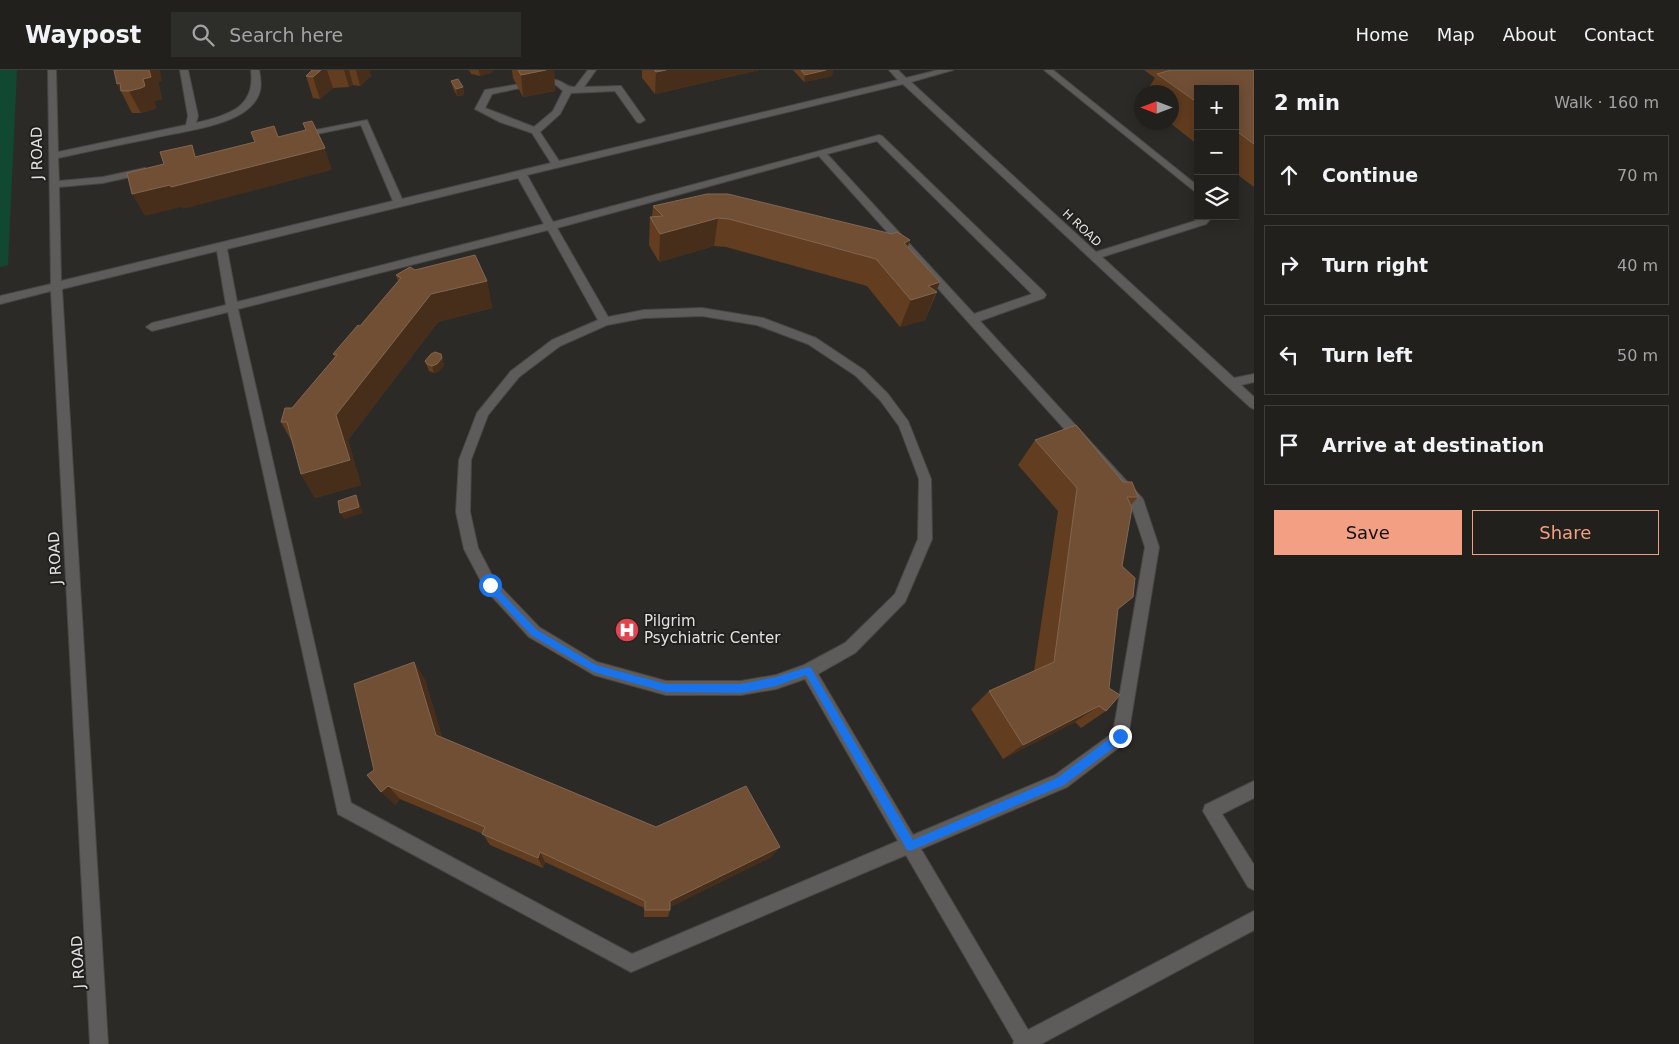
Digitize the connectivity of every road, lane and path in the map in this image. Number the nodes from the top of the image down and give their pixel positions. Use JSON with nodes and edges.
{"nodes":[{"id":1,"x":52,"y":70,"type":"edge"},
{"id":2,"x":184,"y":70,"type":"edge"},
{"id":3,"x":255,"y":70,"type":"edge"},
{"id":4,"x":592,"y":70,"type":"edge"},
{"id":5,"x":893,"y":70,"type":"edge"},
{"id":6,"x":949,"y":70,"type":"edge"},
{"id":7,"x":1048,"y":70,"type":"edge"},
{"id":8,"x":904,"y":81,"type":"junction"},
{"id":9,"x":549,"y":82,"type":"dead end"},
{"id":10,"x":517,"y":86,"type":"dead end"},
{"id":11,"x":573,"y":90,"type":"junction"},
{"id":12,"x":640,"y":120,"type":"dead end"},
{"id":13,"x":190,"y":127,"type":"junction"},
{"id":14,"x":536,"y":132,"type":"junction"},
{"id":15,"x":286,"y":139,"type":"edge"},
{"id":16,"x":821,"y":153,"type":"junction"},
{"id":17,"x":54,"y":156,"type":"junction"},
{"id":18,"x":557,"y":165,"type":"junction"},
{"id":19,"x":151,"y":169,"type":"edge"},
{"id":20,"x":521,"y":174,"type":"junction"},
{"id":21,"x":54,"y":184,"type":"junction"},
{"id":22,"x":1194,"y":188,"type":"edge"},
{"id":23,"x":400,"y":203,"type":"junction"},
{"id":24,"x":1204,"y":220,"type":"edge"},
{"id":25,"x":551,"y":226,"type":"junction"},
{"id":26,"x":220,"y":246,"type":"junction"},
{"id":27,"x":1094,"y":256,"type":"junction"},
{"id":28,"x":56,"y":286,"type":"junction"},
{"id":29,"x":0,"y":300,"type":"edge"},
{"id":30,"x":232,"y":307,"type":"junction"},
{"id":31,"x":973,"y":319,"type":"junction"},
{"id":32,"x":605,"y":322,"type":"junction"},
{"id":33,"x":152,"y":327,"type":"dead end"},
{"id":34,"x":1254,"y":378,"type":"edge"},
{"id":35,"x":1231,"y":383,"type":"junction"},
{"id":36,"x":1254,"y":404,"type":"edge"},
{"id":37,"x":808,"y":671,"type":"junction"},
{"id":38,"x":1254,"y":789,"type":"edge"},
{"id":39,"x":910,"y":846,"type":"junction"},
{"id":40,"x":1254,"y":880,"type":"edge"},
{"id":41,"x":1254,"y":920,"type":"edge"},
{"id":42,"x":1024,"y":1043,"type":"edge"},
{"id":43,"x":99,"y":1044,"type":"edge"}],
"edges":[{"from":1,"to":17,"type":"lane","name":"J ROAD"},
{"from":2,"to":13,"type":"lane"},
{"from":3,"to":13,"type":"lane"},
{"from":4,"to":11,"type":"lane"},
{"from":5,"to":8,"type":"lane","name":"H ROAD"},
{"from":6,"to":8,"type":"lane"},
{"from":7,"to":22,"type":"lane"},
{"from":8,"to":18,"type":"lane"},
{"from":8,"to":27,"type":"lane","name":"H ROAD"},
{"from":9,"to":11,"type":"lane"},
{"from":10,"to":14,"type":"lane"},
{"from":11,"to":12,"type":"lane"},
{"from":11,"to":14,"type":"lane"},
{"from":13,"to":17,"type":"lane"},
{"from":14,"to":18,"type":"lane"},
{"from":15,"to":23,"type":"lane"},
{"from":16,"to":25,"type":"lane"},
{"from":16,"to":31,"type":"lane"},
{"from":16,"to":31,"type":"lane"},
{"from":17,"to":21,"type":"lane","name":"J ROAD"},
{"from":18,"to":20,"type":"lane"},
{"from":19,"to":21,"type":"lane"},
{"from":20,"to":23,"type":"lane"},
{"from":20,"to":25,"type":"lane"},
{"from":21,"to":28,"type":"lane","name":"J ROAD"},
{"from":23,"to":26,"type":"lane"},
{"from":24,"to":27,"type":"lane"},
{"from":25,"to":30,"type":"lane"},
{"from":25,"to":32,"type":"lane"},
{"from":26,"to":28,"type":"lane"},
{"from":26,"to":30,"type":"lane"},
{"from":27,"to":35,"type":"lane","name":"H ROAD"},
{"from":28,"to":29,"type":"lane"},
{"from":28,"to":43,"type":"lane","name":"J ROAD"},
{"from":30,"to":33,"type":"lane"},
{"from":30,"to":39,"type":"lane"},
{"from":31,"to":39,"type":"lane"},
{"from":32,"to":37,"type":"lane"},
{"from":32,"to":37,"type":"lane"},
{"from":34,"to":35,"type":"lane"},
{"from":35,"to":36,"type":"lane","name":"H ROAD"},
{"from":37,"to":39,"type":"lane"},
{"from":38,"to":40,"type":"lane"},
{"from":39,"to":42,"type":"lane"},
{"from":41,"to":42,"type":"lane"}]}
